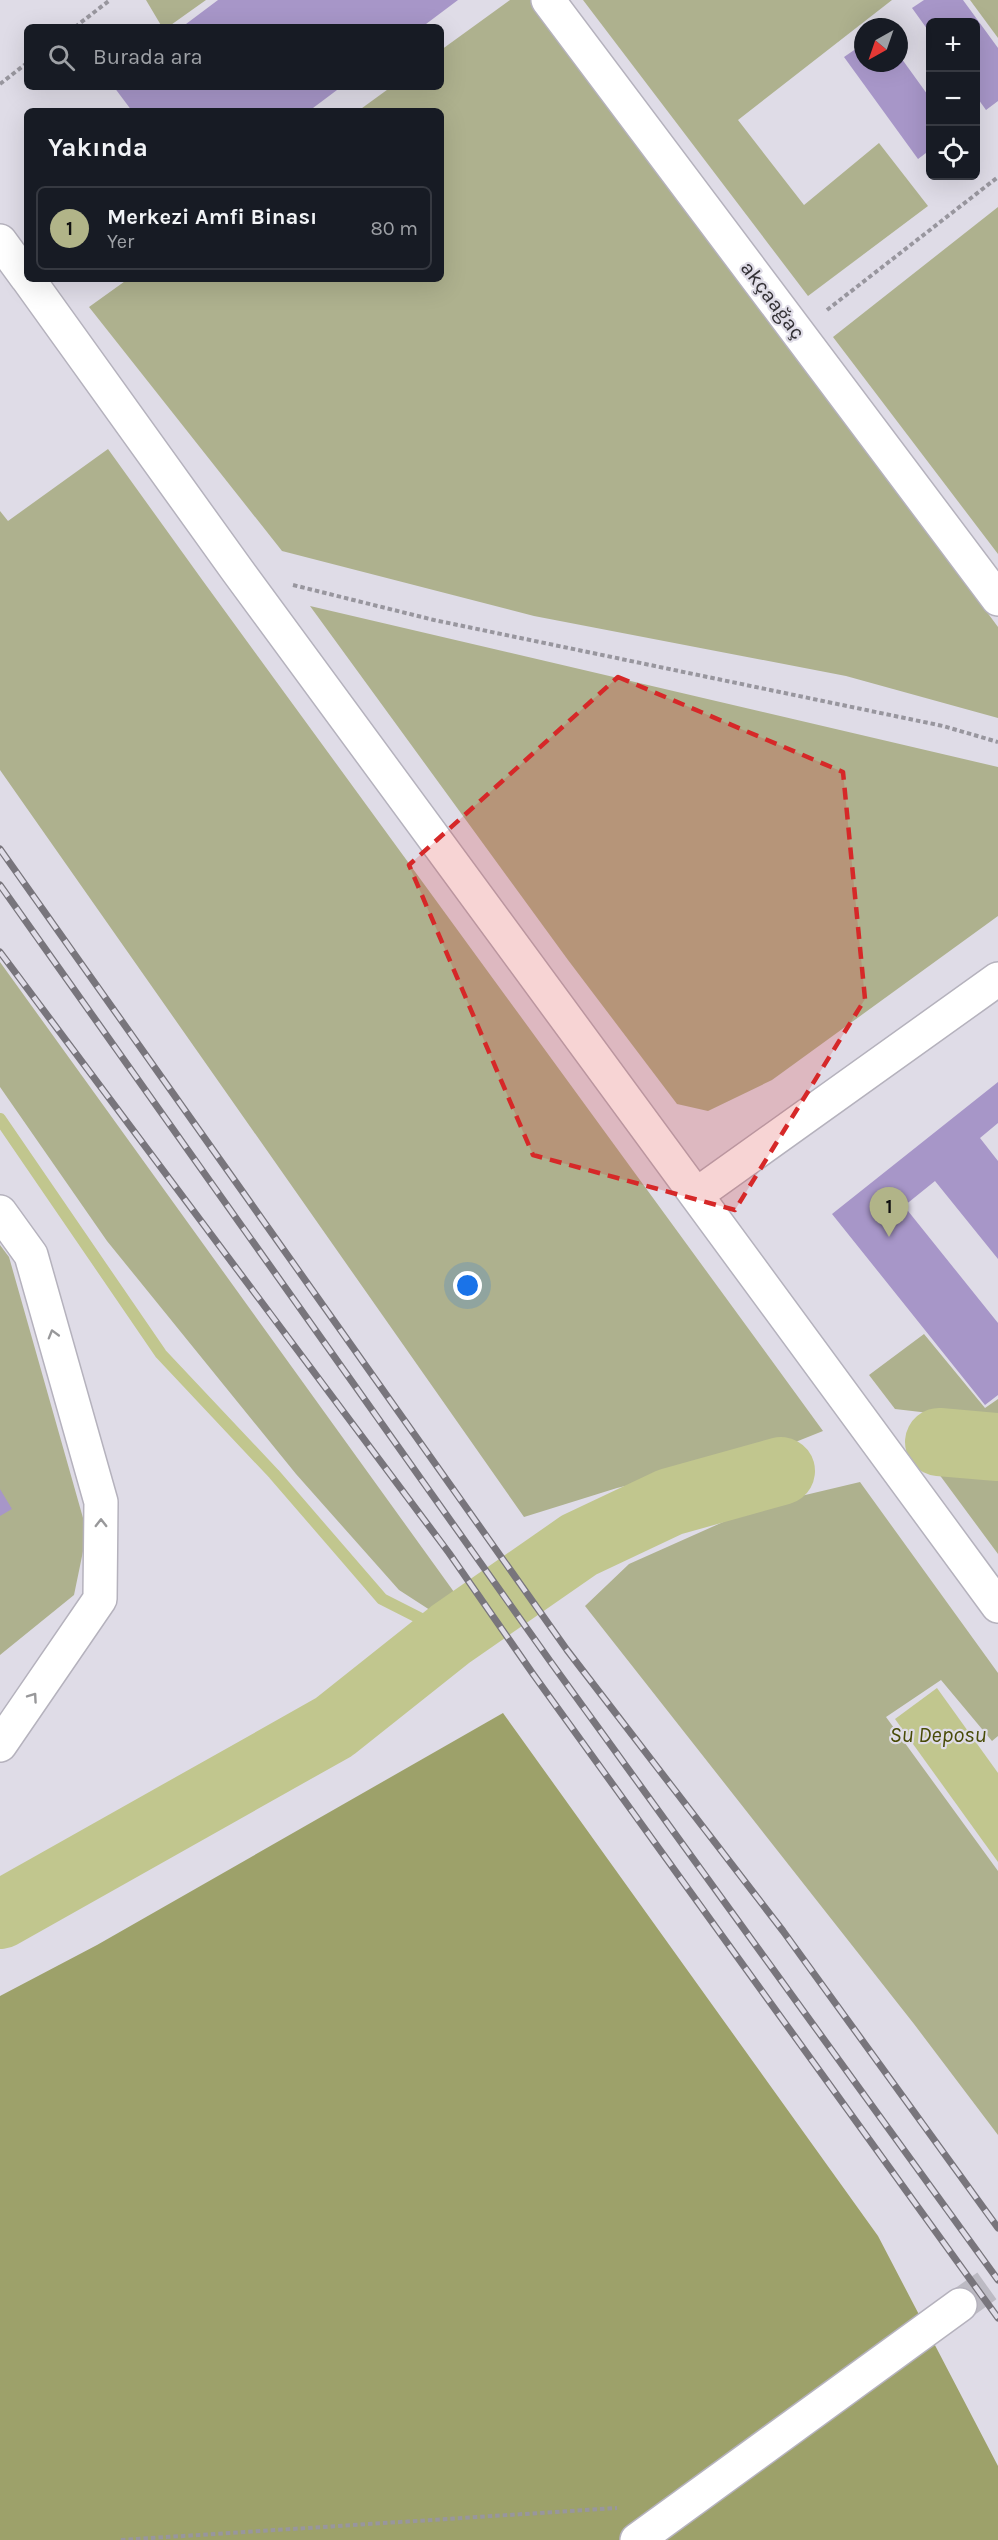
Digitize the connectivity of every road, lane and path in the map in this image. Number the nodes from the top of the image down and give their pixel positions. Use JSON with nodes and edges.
{"nodes":[{"id":1,"x":110,"y":0,"type":"edge"},
{"id":2,"x":548,"y":0,"type":"edge"},
{"id":3,"x":79,"y":24,"type":"edge"},
{"id":4,"x":24,"y":65,"type":"edge"},
{"id":5,"x":0,"y":84,"type":"edge"},
{"id":6,"x":998,"y":177,"type":"edge"},
{"id":7,"x":0,"y":241,"type":"edge"},
{"id":8,"x":24,"y":275,"type":"edge"},
{"id":9,"x":29,"y":282,"type":"edge"},
{"id":10,"x":798,"y":333,"type":"junction"},
{"id":11,"x":237,"y":570,"type":"junction"},
{"id":12,"x":998,"y":599,"type":"edge"},
{"id":13,"x":998,"y":742,"type":"edge"},
{"id":14,"x":998,"y":979,"type":"edge"},
{"id":15,"x":696,"y":1195,"type":"junction"},
{"id":16,"x":0,"y":1212,"type":"edge"},
{"id":17,"x":998,"y":1606,"type":"edge"},
{"id":18,"x":0,"y":1745,"type":"edge"},
{"id":19,"x":960,"y":2305,"type":"tunnel mouth"},
{"id":20,"x":628,"y":2508,"type":"dead end"},
{"id":21,"x":188,"y":2538,"type":"edge"},
{"id":22,"x":121,"y":2540,"type":"edge"},
{"id":23,"x":637,"y":2540,"type":"edge"}],
"edges":[{"from":1,"to":3,"type":"path"},
{"from":2,"to":10,"type":"street","name":"akçaağaç"},
{"from":4,"to":5,"type":"path"},
{"from":6,"to":10,"type":"path"},
{"from":7,"to":8,"type":"street"},
{"from":9,"to":11,"type":"street"},
{"from":10,"to":12,"type":"street","name":"akçaağaç"},
{"from":11,"to":13,"type":"path"},
{"from":11,"to":15,"type":"street"},
{"from":14,"to":15,"type":"street"},
{"from":15,"to":17,"type":"street"},
{"from":18,"to":16,"type":"street","one_way":true},
{"from":19,"to":23,"type":"street"},
{"from":20,"to":21,"type":"path"},
{"from":21,"to":22,"type":"path"}]}
